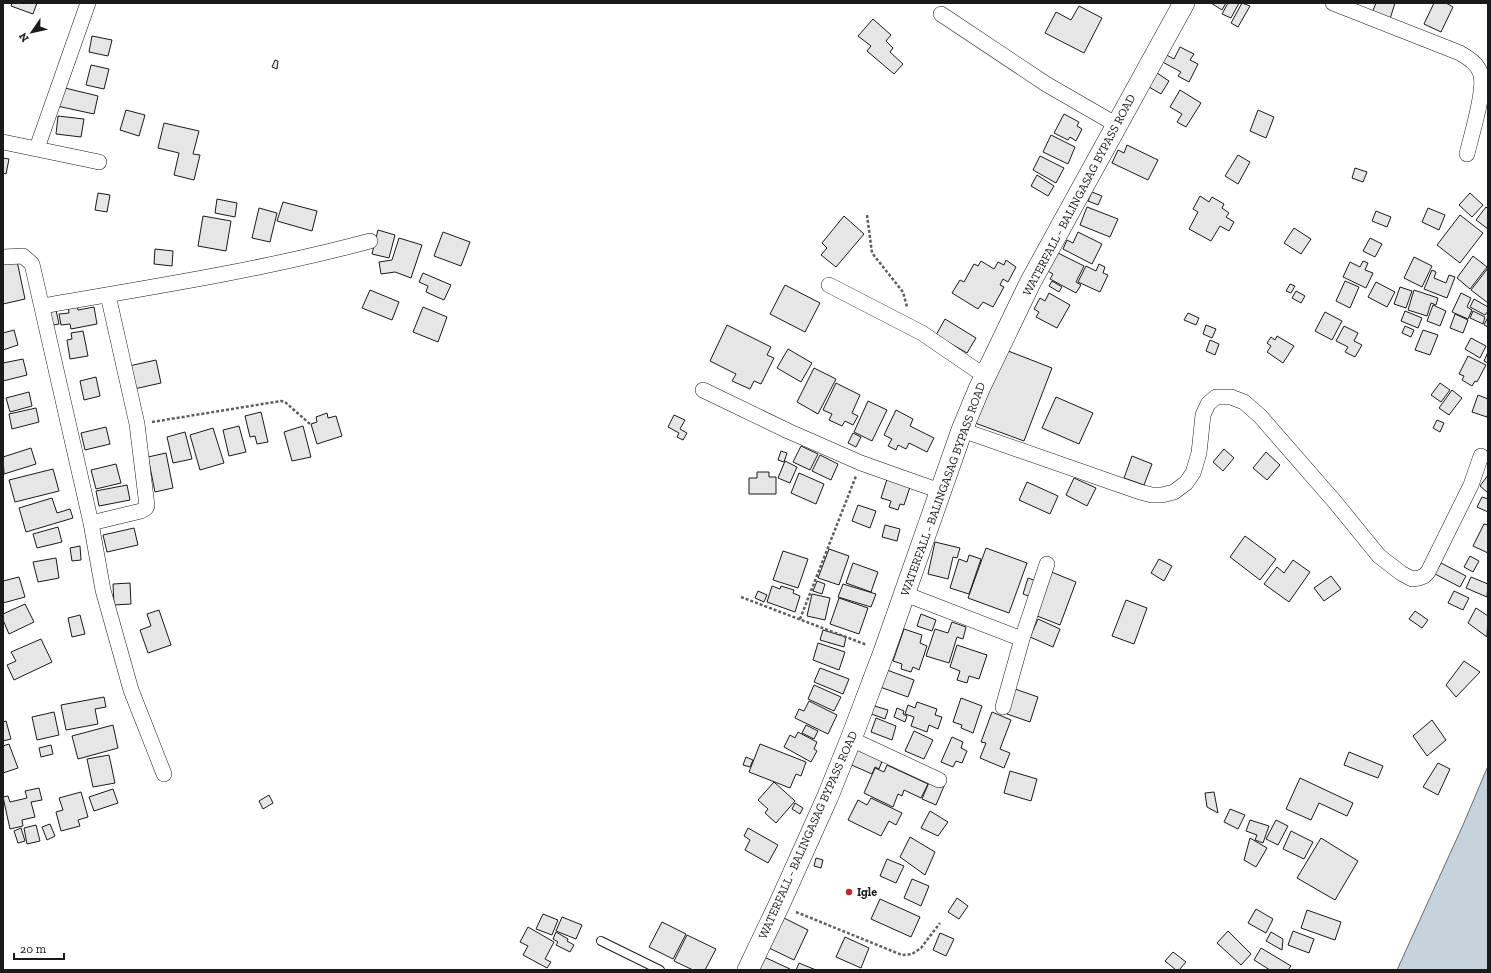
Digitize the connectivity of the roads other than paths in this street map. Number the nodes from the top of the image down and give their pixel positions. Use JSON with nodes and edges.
{"nodes":[{"id":1,"x":88,"y":3,"type":"edge"},
{"id":2,"x":1184,"y":3,"type":"edge"},
{"id":3,"x":1333,"y":3,"type":"edge"},
{"id":4,"x":941,"y":14,"type":"dead end"},
{"id":5,"x":1117,"y":125,"type":"junction"},
{"id":6,"x":3,"y":142,"type":"edge"},
{"id":7,"x":37,"y":148,"type":"junction"},
{"id":8,"x":1467,"y":154,"type":"dead end"},
{"id":9,"x":99,"y":162,"type":"dead end"},
{"id":10,"x":370,"y":241,"type":"dead end"},
{"id":11,"x":3,"y":257,"type":"edge"},
{"id":12,"x":829,"y":285,"type":"dead end"},
{"id":13,"x":108,"y":295,"type":"junction"},
{"id":14,"x":42,"y":306,"type":"junction"},
{"id":15,"x":985,"y":376,"type":"junction"},
{"id":16,"x":703,"y":390,"type":"dead end"},
{"id":17,"x":962,"y":430,"type":"junction"},
{"id":18,"x":1481,"y":456,"type":"dead end"},
{"id":19,"x":940,"y":491,"type":"junction"},
{"id":20,"x":91,"y":523,"type":"junction"},
{"id":21,"x":1047,"y":564,"type":"dead end"},
{"id":22,"x":904,"y":594,"type":"junction"},
{"id":23,"x":1022,"y":639,"type":"junction"},
{"id":24,"x":1003,"y":707,"type":"dead end"},
{"id":25,"x":851,"y":739,"type":"junction"},
{"id":26,"x":164,"y":774,"type":"dead end"},
{"id":27,"x":939,"y":780,"type":"dead end"},
{"id":28,"x":601,"y":941,"type":"dead end"},
{"id":29,"x":660,"y":970,"type":"edge"},
{"id":30,"x":748,"y":970,"type":"edge"}],
"edges":[{"from":1,"to":7,"type":"street"},
{"from":2,"to":5,"type":"main road","name":"WATERFALL ‒ BALINGASAG BYPASS ROAD"},
{"from":3,"to":8,"type":"street"},
{"from":4,"to":5,"type":"street"},
{"from":5,"to":15,"type":"main road","name":"WATERFALL ‒ BALINGASAG BYPASS ROAD"},
{"from":6,"to":7,"type":"street"},
{"from":7,"to":9,"type":"street"},
{"from":10,"to":13,"type":"street"},
{"from":11,"to":14,"type":"street"},
{"from":12,"to":15,"type":"street"},
{"from":13,"to":14,"type":"street"},
{"from":13,"to":20,"type":"street"},
{"from":14,"to":20,"type":"street"},
{"from":15,"to":17,"type":"main road","name":"WATERFALL ‒ BALINGASAG BYPASS ROAD"},
{"from":16,"to":19,"type":"street"},
{"from":17,"to":18,"type":"street"},
{"from":17,"to":19,"type":"main road","name":"WATERFALL ‒ BALINGASAG BYPASS ROAD"},
{"from":19,"to":22,"type":"main road","name":"WATERFALL ‒ BALINGASAG BYPASS ROAD"},
{"from":20,"to":26,"type":"street"},
{"from":21,"to":23,"type":"street"},
{"from":22,"to":23,"type":"street"},
{"from":22,"to":25,"type":"main road","name":"WATERFALL ‒ BALINGASAG BYPASS ROAD"},
{"from":23,"to":24,"type":"street"},
{"from":25,"to":27,"type":"street"},
{"from":25,"to":30,"type":"main road","name":"WATERFALL ‒ BALINGASAG BYPASS ROAD"},
{"from":28,"to":29,"type":"lane"}]}
